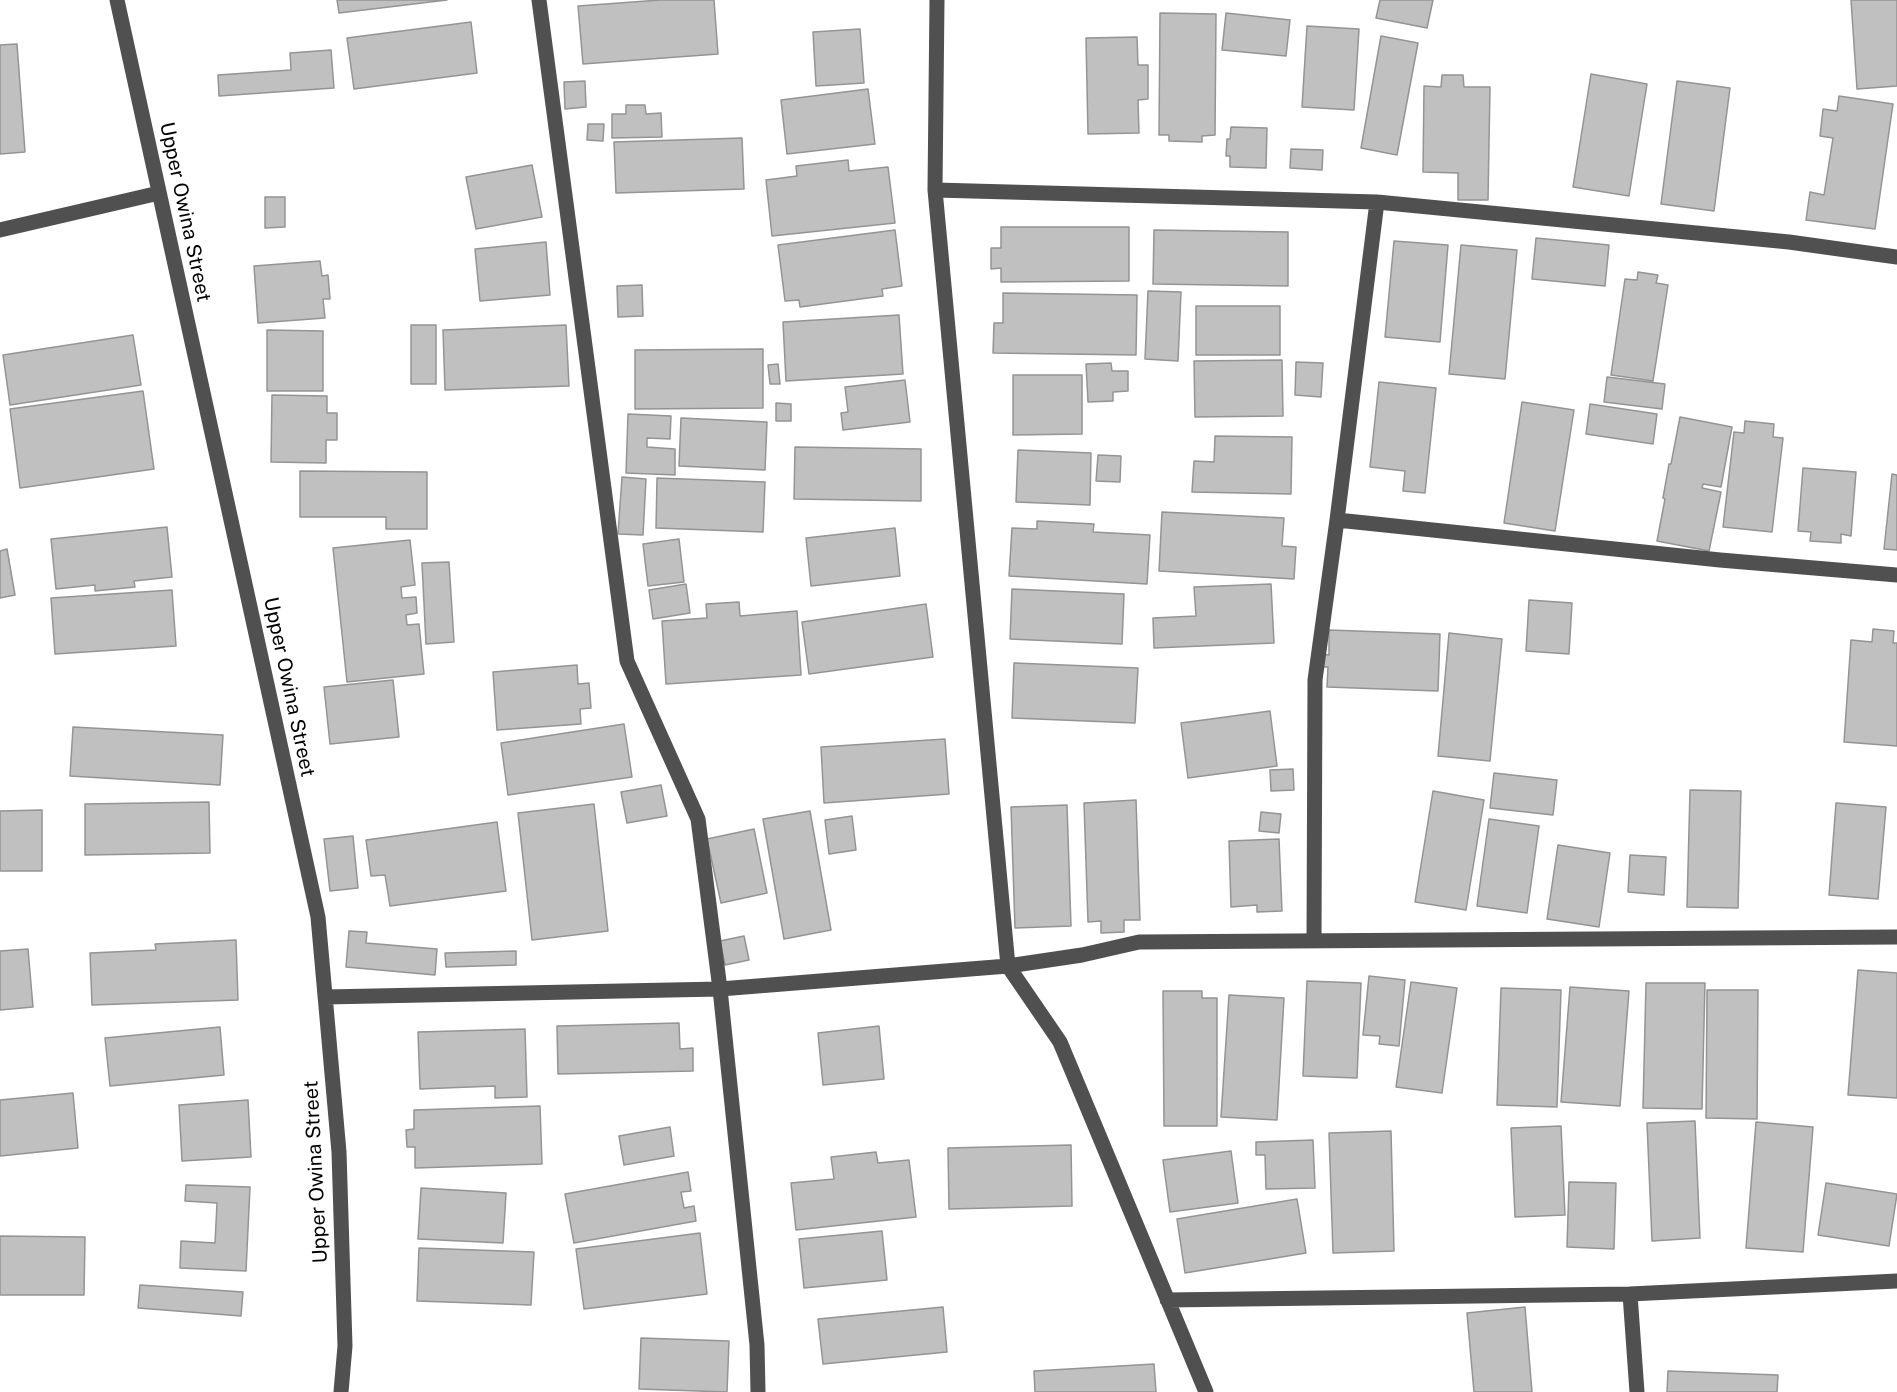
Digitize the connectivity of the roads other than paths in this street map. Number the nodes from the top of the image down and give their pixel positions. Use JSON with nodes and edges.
{"nodes":[{"id":1,"x":117,"y":0,"type":"edge"},
{"id":2,"x":539,"y":0,"type":"edge"},
{"id":3,"x":937,"y":0,"type":"edge"},
{"id":4,"x":935,"y":190,"type":"junction"},
{"id":5,"x":159,"y":193,"type":"junction"},
{"id":6,"x":1377,"y":202,"type":"junction"},
{"id":7,"x":0,"y":230,"type":"edge"},
{"id":8,"x":1897,"y":257,"type":"edge"},
{"id":9,"x":1337,"y":520,"type":"junction"},
{"id":10,"x":1897,"y":575,"type":"edge"},
{"id":11,"x":1897,"y":937,"type":"edge"},
{"id":12,"x":1314,"y":940,"type":"junction"},
{"id":13,"x":1008,"y":966,"type":"junction"},
{"id":14,"x":720,"y":989,"type":"junction"},
{"id":15,"x":325,"y":997,"type":"junction"},
{"id":16,"x":1897,"y":1281,"type":"edge"},
{"id":17,"x":1630,"y":1293,"type":"junction"},
{"id":18,"x":1167,"y":1300,"type":"junction"},
{"id":19,"x":341,"y":1392,"type":"edge"},
{"id":20,"x":758,"y":1392,"type":"edge"},
{"id":21,"x":1206,"y":1392,"type":"edge"},
{"id":22,"x":1637,"y":1392,"type":"edge"}],
"edges":[{"from":1,"to":5,"type":"street","name":"Upper Owina Street"},
{"from":2,"to":14,"type":"street"},
{"from":3,"to":4,"type":"street"},
{"from":4,"to":6,"type":"street"},
{"from":4,"to":13,"type":"street"},
{"from":5,"to":7,"type":"street"},
{"from":5,"to":15,"type":"street","name":"Upper Owina Street"},
{"from":6,"to":8,"type":"street"},
{"from":6,"to":9,"type":"street"},
{"from":9,"to":10,"type":"street"},
{"from":9,"to":12,"type":"street"},
{"from":11,"to":12,"type":"street"},
{"from":12,"to":13,"type":"street"},
{"from":13,"to":14,"type":"street"},
{"from":13,"to":18,"type":"street"},
{"from":14,"to":15,"type":"street"},
{"from":14,"to":20,"type":"street"},
{"from":15,"to":19,"type":"street","name":"Upper Owina Street"},
{"from":16,"to":17,"type":"street"},
{"from":17,"to":18,"type":"street"},
{"from":17,"to":22,"type":"street"},
{"from":18,"to":21,"type":"street"}]}
